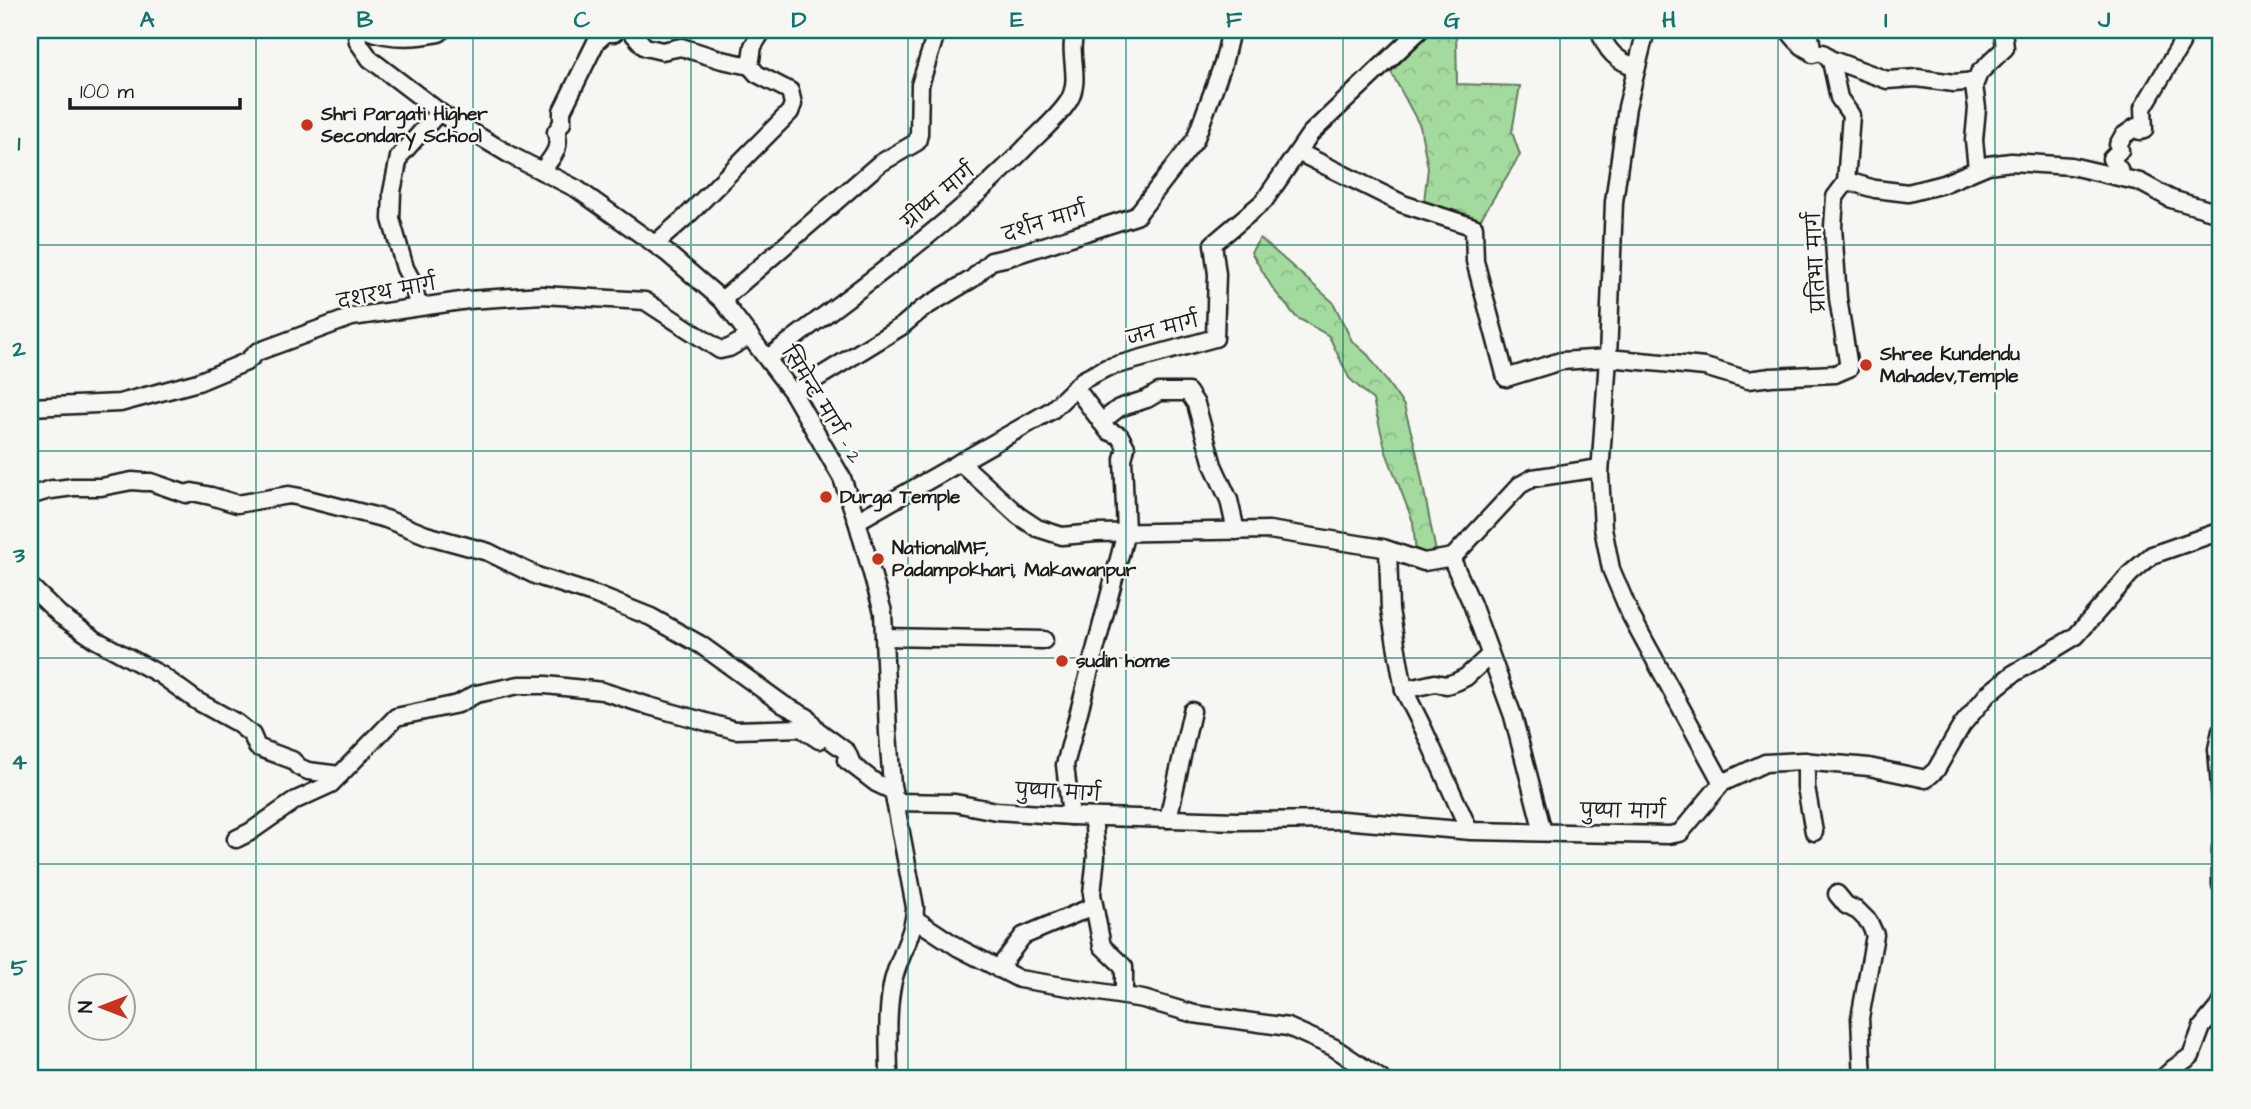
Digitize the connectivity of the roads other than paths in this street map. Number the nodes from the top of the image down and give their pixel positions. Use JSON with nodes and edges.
{"nodes":[{"id":1,"x":356,"y":30,"type":"edge"},
{"id":2,"x":367,"y":30,"type":"edge"},
{"id":3,"x":442,"y":30,"type":"edge"},
{"id":4,"x":617,"y":30,"type":"edge"},
{"id":5,"x":630,"y":30,"type":"edge"},
{"id":6,"x":763,"y":30,"type":"edge"},
{"id":7,"x":937,"y":30,"type":"edge"},
{"id":8,"x":1076,"y":30,"type":"edge"},
{"id":9,"x":1231,"y":30,"type":"edge"},
{"id":10,"x":1420,"y":30,"type":"edge"},
{"id":11,"x":1600,"y":30,"type":"edge"},
{"id":12,"x":1646,"y":30,"type":"edge"},
{"id":13,"x":1788,"y":30,"type":"edge"},
{"id":14,"x":1809,"y":30,"type":"edge"},
{"id":15,"x":2003,"y":30,"type":"edge"},
{"id":16,"x":2178,"y":30,"type":"edge"},
{"id":17,"x":1813,"y":54,"type":"junction"},
{"id":18,"x":1830,"y":59,"type":"junction"},
{"id":19,"x":750,"y":66,"type":"junction"},
{"id":20,"x":1637,"y":67,"type":"junction"},
{"id":21,"x":1975,"y":81,"type":"junction"},
{"id":22,"x":439,"y":111,"type":"junction"},
{"id":23,"x":1298,"y":152,"type":"junction"},
{"id":24,"x":1977,"y":169,"type":"junction"},
{"id":25,"x":542,"y":171,"type":"junction"},
{"id":26,"x":2121,"y":177,"type":"junction"},
{"id":27,"x":1846,"y":183,"type":"junction"},
{"id":28,"x":2221,"y":220,"type":"edge"},
{"id":29,"x":655,"y":244,"type":"junction"},
{"id":30,"x":722,"y":300,"type":"junction"},
{"id":31,"x":422,"y":305,"type":"junction"},
{"id":32,"x":750,"y":336,"type":"junction"},
{"id":33,"x":768,"y":358,"type":"junction"},
{"id":34,"x":1608,"y":358,"type":"junction"},
{"id":35,"x":1075,"y":387,"type":"junction"},
{"id":36,"x":793,"y":393,"type":"junction"},
{"id":37,"x":30,"y":407,"type":"edge"},
{"id":38,"x":1101,"y":422,"type":"junction"},
{"id":39,"x":960,"y":462,"type":"junction"},
{"id":40,"x":1600,"y":467,"type":"junction"},
{"id":41,"x":30,"y":494,"type":"edge"},
{"id":42,"x":857,"y":521,"type":"junction"},
{"id":43,"x":1236,"y":531,"type":"junction"},
{"id":44,"x":2221,"y":531,"type":"edge"},
{"id":45,"x":1126,"y":532,"type":"junction"},
{"id":46,"x":1388,"y":550,"type":"junction"},
{"id":47,"x":1453,"y":557,"type":"junction"},
{"id":48,"x":30,"y":586,"type":"edge"},
{"id":49,"x":884,"y":637,"type":"junction"},
{"id":50,"x":1044,"y":640,"type":"dead end"},
{"id":51,"x":1490,"y":655,"type":"junction"},
{"id":52,"x":1404,"y":690,"type":"junction"},
{"id":53,"x":1192,"y":711,"type":"dead end"},
{"id":54,"x":2221,"y":731,"type":"edge"},
{"id":55,"x":1806,"y":761,"type":"junction"},
{"id":56,"x":852,"y":764,"type":"junction"},
{"id":57,"x":340,"y":775,"type":"junction"},
{"id":58,"x":1722,"y":783,"type":"junction"},
{"id":59,"x":894,"y":796,"type":"junction"},
{"id":60,"x":2221,"y":801,"type":"edge"},
{"id":61,"x":1071,"y":816,"type":"junction"},
{"id":62,"x":1091,"y":817,"type":"junction"},
{"id":63,"x":1168,"y":819,"type":"junction"},
{"id":64,"x":1469,"y":830,"type":"junction"},
{"id":65,"x":1543,"y":832,"type":"junction"},
{"id":66,"x":1814,"y":832,"type":"dead end"},
{"id":67,"x":236,"y":839,"type":"dead end"},
{"id":68,"x":2221,"y":848,"type":"edge"},
{"id":69,"x":2221,"y":886,"type":"edge"},
{"id":70,"x":1837,"y":894,"type":"dead end"},
{"id":71,"x":1094,"y":906,"type":"junction"},
{"id":72,"x":915,"y":919,"type":"junction"},
{"id":73,"x":998,"y":969,"type":"junction"},
{"id":74,"x":1124,"y":995,"type":"junction"},
{"id":75,"x":2221,"y":1004,"type":"edge"},
{"id":76,"x":889,"y":1079,"type":"edge"},
{"id":77,"x":1381,"y":1079,"type":"edge"},
{"id":78,"x":1863,"y":1079,"type":"edge"},
{"id":79,"x":2162,"y":1079,"type":"edge"}],
"edges":[{"from":1,"to":22,"type":"street","name":"सिमेन्ट मार्ग - 2"},
{"from":2,"to":3,"type":"street"},
{"from":4,"to":25,"type":"street"},
{"from":5,"to":19,"type":"street"},
{"from":6,"to":19,"type":"street"},
{"from":7,"to":30,"type":"street"},
{"from":8,"to":33,"type":"street","name":"ग्रीष्म मार्ग"},
{"from":9,"to":36,"type":"street","name":"दर्शन मार्ग"},
{"from":10,"to":23,"type":"street","name":"जन मार्ग"},
{"from":11,"to":20,"type":"street"},
{"from":12,"to":20,"type":"street"},
{"from":13,"to":17,"type":"street"},
{"from":14,"to":17,"type":"street"},
{"from":15,"to":21,"type":"street"},
{"from":16,"to":26,"type":"street"},
{"from":17,"to":18,"type":"street"},
{"from":18,"to":21,"type":"street"},
{"from":18,"to":27,"type":"street"},
{"from":19,"to":29,"type":"street"},
{"from":20,"to":34,"type":"street"},
{"from":21,"to":24,"type":"street"},
{"from":22,"to":25,"type":"street","name":"सिमेन्ट मार्ग - 2"},
{"from":22,"to":31,"type":"street"},
{"from":23,"to":34,"type":"street"},
{"from":23,"to":35,"type":"street","name":"जन मार्ग"},
{"from":24,"to":26,"type":"street"},
{"from":24,"to":27,"type":"street"},
{"from":25,"to":29,"type":"street","name":"सिमेन्ट मार्ग - 2"},
{"from":26,"to":28,"type":"street"},
{"from":27,"to":34,"type":"street","name":"प्रतिभा मार्ग"},
{"from":29,"to":30,"type":"street","name":"सिमेन्ट मार्ग - 2"},
{"from":30,"to":32,"type":"street","name":"सिमेन्ट मार्ग - 2"},
{"from":31,"to":32,"type":"street","name":"दशरथ मार्ग"},
{"from":31,"to":37,"type":"street","name":"दशरथ मार्ग"},
{"from":32,"to":33,"type":"street","name":"सिमेन्ट मार्ग - 2"},
{"from":33,"to":36,"type":"street","name":"सिमेन्ट मार्ग - 2"},
{"from":34,"to":40,"type":"street"},
{"from":35,"to":38,"type":"street"},
{"from":35,"to":39,"type":"street","name":"जन मार्ग"},
{"from":36,"to":42,"type":"street","name":"सिमेन्ट मार्ग - 2"},
{"from":38,"to":43,"type":"street"},
{"from":38,"to":45,"type":"street"},
{"from":39,"to":42,"type":"street","name":"जन मार्ग"},
{"from":39,"to":45,"type":"street"},
{"from":40,"to":47,"type":"street"},
{"from":40,"to":58,"type":"street"},
{"from":41,"to":56,"type":"street"},
{"from":42,"to":49,"type":"street","name":"सिमेन्ट मार्ग - 2"},
{"from":43,"to":45,"type":"street"},
{"from":43,"to":46,"type":"street"},
{"from":44,"to":55,"type":"street","name":"पुष्पा मार्ग"},
{"from":45,"to":61,"type":"street"},
{"from":46,"to":47,"type":"street"},
{"from":46,"to":52,"type":"street"},
{"from":47,"to":51,"type":"street"},
{"from":48,"to":57,"type":"street"},
{"from":49,"to":50,"type":"street"},
{"from":49,"to":59,"type":"street","name":"सिमेन्ट मार्ग - 2"},
{"from":51,"to":52,"type":"street"},
{"from":51,"to":65,"type":"street"},
{"from":52,"to":64,"type":"street"},
{"from":53,"to":63,"type":"street"},
{"from":54,"to":60,"type":"street"},
{"from":55,"to":58,"type":"street","name":"पुष्पा मार्ग"},
{"from":55,"to":66,"type":"street"},
{"from":56,"to":57,"type":"street"},
{"from":56,"to":59,"type":"street"},
{"from":57,"to":67,"type":"street"},
{"from":58,"to":65,"type":"street","name":"पुष्पा मार्ग"},
{"from":59,"to":61,"type":"street","name":"पुष्पा मार्ग"},
{"from":59,"to":72,"type":"street","name":"सिमेन्ट मार्ग - 2"},
{"from":61,"to":62,"type":"street","name":"पुष्पा मार्ग"},
{"from":62,"to":63,"type":"street","name":"पुष्पा मार्ग"},
{"from":62,"to":71,"type":"street"},
{"from":63,"to":64,"type":"street","name":"पुष्पा मार्ग"},
{"from":64,"to":65,"type":"street","name":"पुष्पा मार्ग"},
{"from":68,"to":69,"type":"street"},
{"from":70,"to":78,"type":"street"},
{"from":71,"to":73,"type":"street"},
{"from":71,"to":74,"type":"street"},
{"from":72,"to":73,"type":"street"},
{"from":72,"to":76,"type":"street","name":"सिमेन्ट मार्ग - 2"},
{"from":73,"to":74,"type":"street"},
{"from":74,"to":77,"type":"street"},
{"from":75,"to":79,"type":"street"}]}
